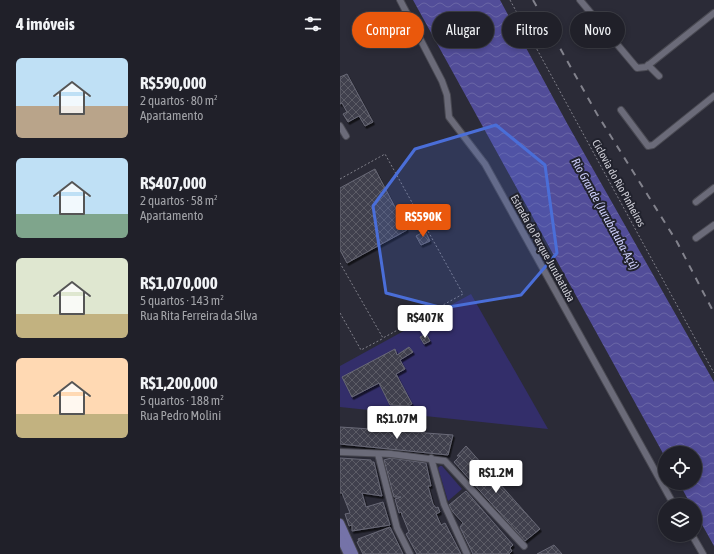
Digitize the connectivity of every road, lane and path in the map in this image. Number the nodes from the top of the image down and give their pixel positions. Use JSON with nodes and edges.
{"nodes":[{"id":1,"x":400,"y":0,"type":"edge"},
{"id":2,"x":510,"y":0,"type":"edge"},
{"id":3,"x":580,"y":0,"type":"edge"},
{"id":4,"x":714,"y":13,"type":"edge"},
{"id":5,"x":648,"y":65,"type":"junction"},
{"id":6,"x":659,"y":76,"type":"dead end"},
{"id":7,"x":714,"y":96,"type":"edge"},
{"id":8,"x":621,"y":110,"type":"dead end"},
{"id":9,"x":340,"y":126,"type":"edge"},
{"id":10,"x":346,"y":136,"type":"dead end"},
{"id":11,"x":340,"y":179,"type":"edge"},
{"id":12,"x":714,"y":188,"type":"edge"},
{"id":13,"x":696,"y":202,"type":"dead end"},
{"id":14,"x":714,"y":225,"type":"edge"},
{"id":15,"x":696,"y":238,"type":"dead end"},
{"id":16,"x":340,"y":263,"type":"edge"},
{"id":17,"x":340,"y":313,"type":"edge"},
{"id":18,"x":383,"y":338,"type":"junction"},
{"id":19,"x":714,"y":373,"type":"edge"},
{"id":20,"x":340,"y":452,"type":"edge"},
{"id":21,"x":378,"y":454,"type":"junction"},
{"id":22,"x":432,"y":458,"type":"junction"},
{"id":23,"x":670,"y":498,"type":"edge"},
{"id":24,"x":340,"y":523,"type":"edge"},
{"id":25,"x":340,"y":537,"type":"edge"},
{"id":26,"x":696,"y":542,"type":"edge"},
{"id":27,"x":524,"y":546,"type":"dead end"},
{"id":28,"x":348,"y":554,"type":"edge"},
{"id":29,"x":354,"y":554,"type":"edge"},
{"id":30,"x":410,"y":554,"type":"edge"},
{"id":31,"x":468,"y":554,"type":"edge"},
{"id":32,"x":703,"y":554,"type":"edge"}],
"edges":[{"from":1,"to":23,"type":"street","name":"Estrada do Parque Jurubatuba"},
{"from":2,"to":19,"type":"path","name":"Ciclovia do Rio Pinheiros"},
{"from":3,"to":5,"type":"street"},
{"from":4,"to":5,"type":"street"},
{"from":5,"to":6,"type":"street"},
{"from":7,"to":8,"type":"street"},
{"from":9,"to":10,"type":"street"},
{"from":11,"to":18,"type":"path"},
{"from":12,"to":13,"type":"street"},
{"from":14,"to":15,"type":"street"},
{"from":16,"to":18,"type":"path"},
{"from":17,"to":18,"type":"path"},
{"from":20,"to":21,"type":"street"},
{"from":21,"to":22,"type":"street"},
{"from":21,"to":30,"type":"street"},
{"from":22,"to":27,"type":"street"},
{"from":22,"to":31,"type":"street"},
{"from":24,"to":29,"type":"main road"},
{"from":25,"to":28,"type":"main road"},
{"from":26,"to":32,"type":"street"}]}
